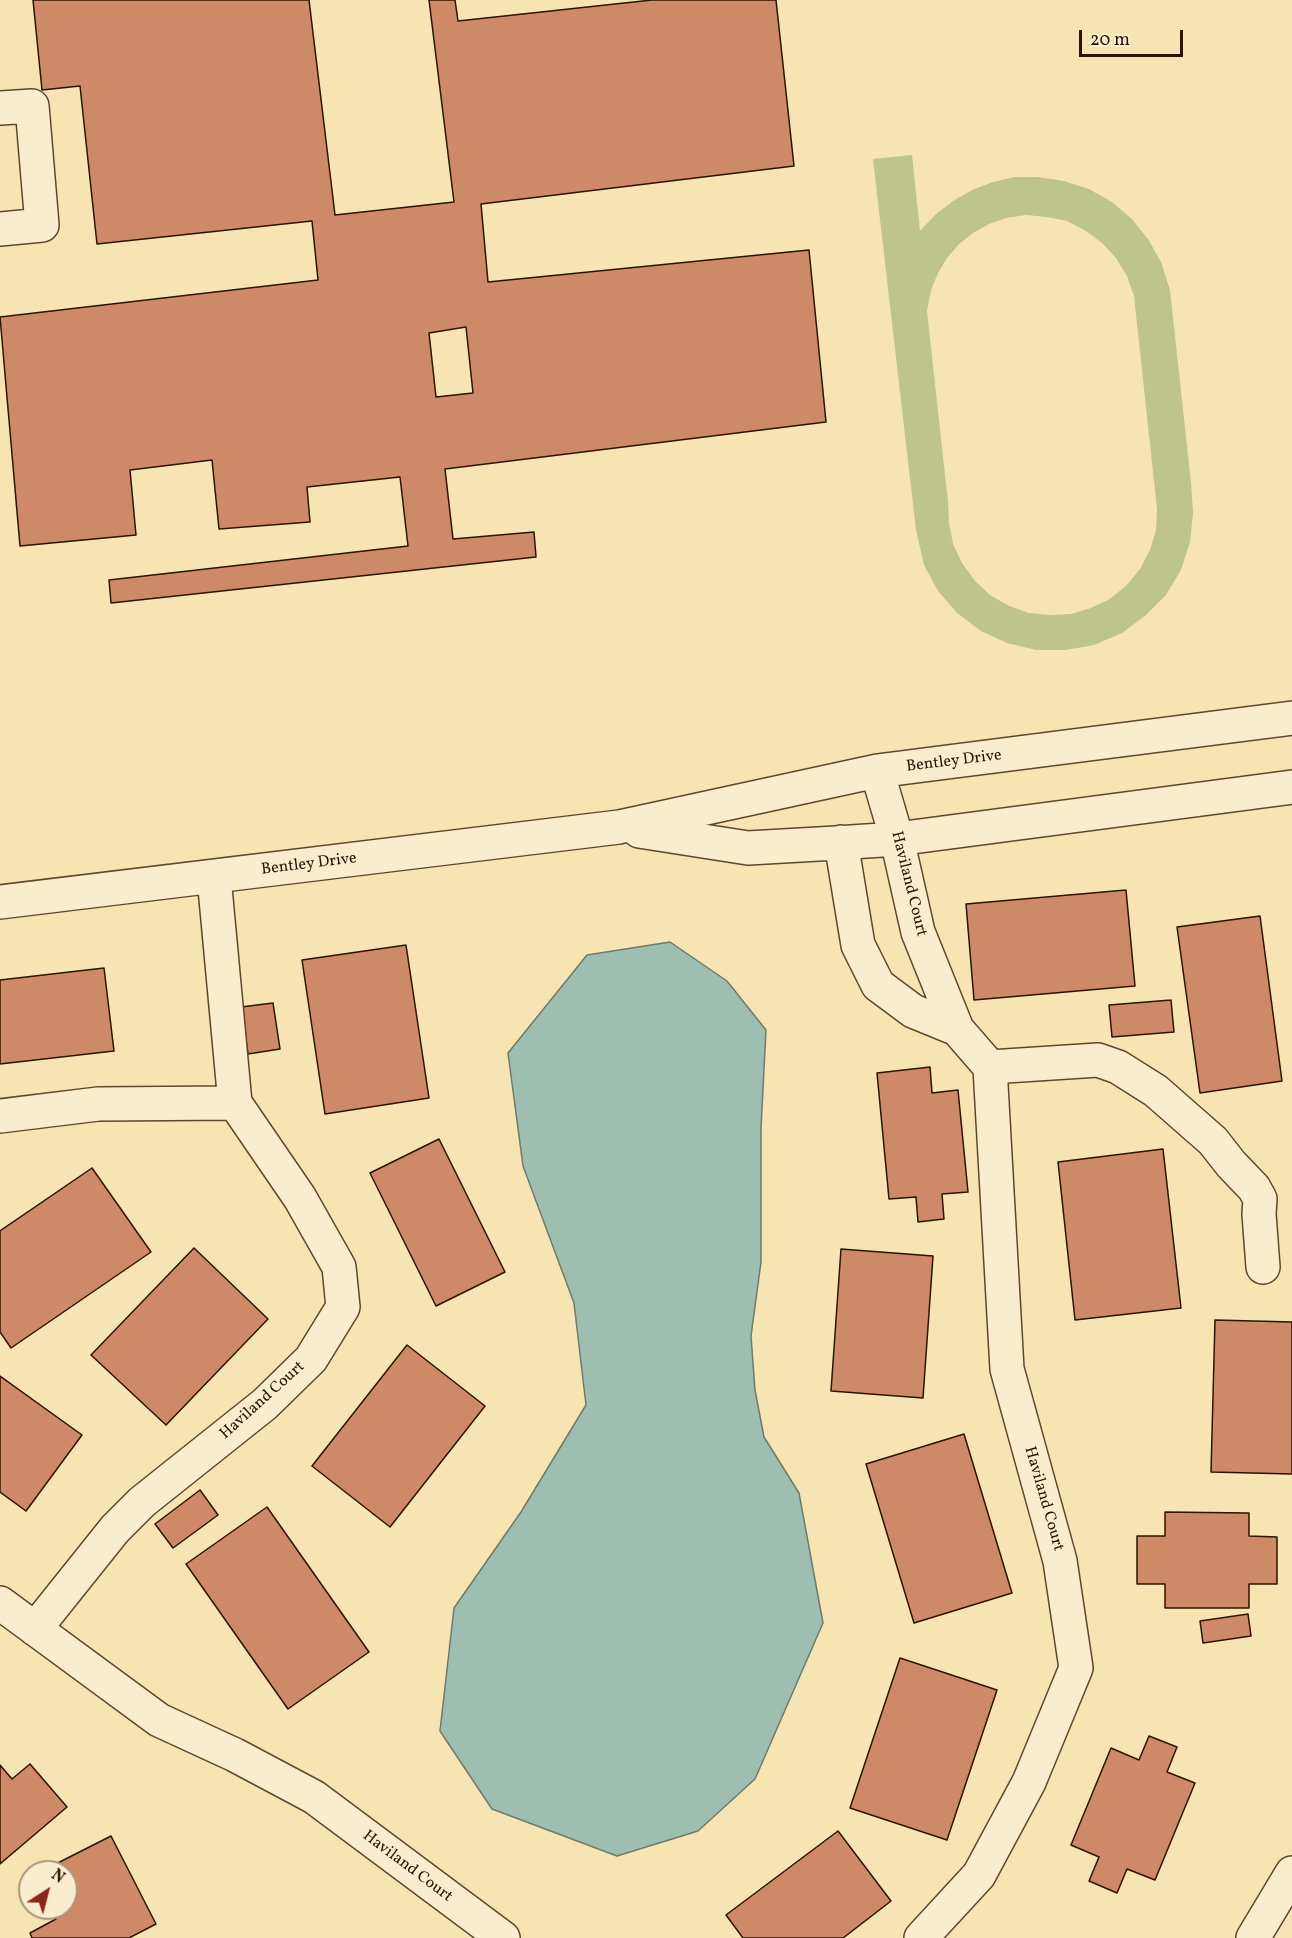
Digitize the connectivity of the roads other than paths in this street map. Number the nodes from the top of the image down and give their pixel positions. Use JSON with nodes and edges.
{"nodes":[{"id":1,"x":0,"y":108,"type":"edge"},
{"id":2,"x":0,"y":229,"type":"edge"},
{"id":3,"x":1292,"y":718,"type":"edge"},
{"id":4,"x":877,"y":771,"type":"junction"},
{"id":5,"x":1292,"y":787,"type":"edge"},
{"id":6,"x":619,"y":828,"type":"junction"},
{"id":7,"x":897,"y":839,"type":"junction"},
{"id":8,"x":841,"y":842,"type":"junction"},
{"id":9,"x":214,"y":876,"type":"junction"},
{"id":10,"x":0,"y":902,"type":"edge"},
{"id":11,"x":933,"y":968,"type":"junction"},
{"id":12,"x":889,"y":992,"type":"junction"},
{"id":13,"x":957,"y":1029,"type":"junction"},
{"id":14,"x":990,"y":1067,"type":"junction"},
{"id":15,"x":235,"y":1102,"type":"junction"},
{"id":16,"x":0,"y":1116,"type":"edge"},
{"id":17,"x":1263,"y":1267,"type":"dead end"},
{"id":18,"x":0,"y":1604,"type":"edge"},
{"id":19,"x":35,"y":1629,"type":"junction"},
{"id":20,"x":1292,"y":1873,"type":"edge"},
{"id":21,"x":503,"y":1938,"type":"edge"},
{"id":22,"x":921,"y":1938,"type":"edge"},
{"id":23,"x":1253,"y":1938,"type":"edge"}],
"edges":[{"from":1,"to":2,"type":"street"},
{"from":3,"to":4,"type":"street","name":"Bentley Drive"},
{"from":4,"to":6,"type":"street","name":"Bentley Drive"},
{"from":4,"to":7,"type":"street","name":"Haviland Court"},
{"from":5,"to":7,"type":"street","name":"Bentley Drive"},
{"from":6,"to":8,"type":"street","name":"Bentley Drive"},
{"from":6,"to":9,"type":"street","name":"Bentley Drive"},
{"from":7,"to":8,"type":"street","name":"Bentley Drive"},
{"from":7,"to":11,"type":"street","name":"Haviland Court"},
{"from":8,"to":12,"type":"street","name":"Haviland Court"},
{"from":9,"to":10,"type":"street","name":"Bentley Drive"},
{"from":9,"to":15,"type":"street","name":"Haviland Court"},
{"from":11,"to":12,"type":"street"},
{"from":11,"to":13,"type":"street","name":"Haviland Court"},
{"from":12,"to":13,"type":"street","name":"Haviland Court"},
{"from":13,"to":14,"type":"street","name":"Haviland Court"},
{"from":14,"to":17,"type":"street"},
{"from":14,"to":22,"type":"street","name":"Haviland Court"},
{"from":15,"to":16,"type":"street"},
{"from":15,"to":19,"type":"street","name":"Haviland Court"},
{"from":18,"to":19,"type":"street","name":"Haviland Court"},
{"from":19,"to":21,"type":"street","name":"Haviland Court"},
{"from":20,"to":23,"type":"street"}]}
